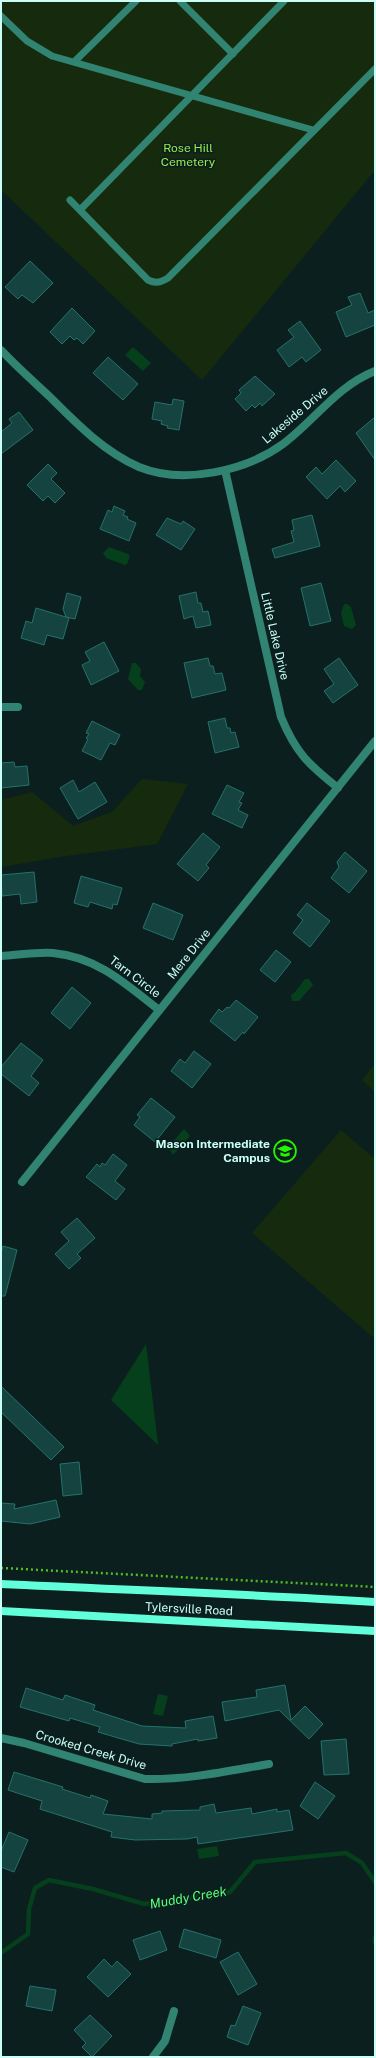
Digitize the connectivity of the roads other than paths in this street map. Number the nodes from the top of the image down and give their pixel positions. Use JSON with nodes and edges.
{"nodes":[{"id":1,"x":136,"y":1,"type":"edge"},
{"id":2,"x":180,"y":1,"type":"edge"},
{"id":3,"x":284,"y":1,"type":"edge"},
{"id":4,"x":1,"y":16,"type":"edge"},
{"id":5,"x":233,"y":54,"type":"junction"},
{"id":6,"x":74,"y":62,"type":"junction"},
{"id":7,"x":375,"y":69,"type":"edge"},
{"id":8,"x":192,"y":96,"type":"junction"},
{"id":9,"x":313,"y":130,"type":"junction"},
{"id":10,"x":70,"y":200,"type":"dead end"},
{"id":11,"x":80,"y":210,"type":"junction"},
{"id":12,"x":2,"y":354,"type":"edge"},
{"id":13,"x":375,"y":371,"type":"edge"},
{"id":14,"x":225,"y":470,"type":"junction"},
{"id":15,"x":18,"y":707,"type":"dead end"},
{"id":16,"x":1,"y":708,"type":"edge"},
{"id":17,"x":375,"y":741,"type":"edge"},
{"id":18,"x":338,"y":788,"type":"junction"},
{"id":19,"x":1,"y":956,"type":"edge"},
{"id":20,"x":159,"y":1010,"type":"junction"},
{"id":21,"x":22,"y":1182,"type":"dead end"},
{"id":22,"x":1,"y":1584,"type":"edge"},
{"id":23,"x":375,"y":1602,"type":"edge"},
{"id":24,"x":1,"y":1611,"type":"edge"},
{"id":25,"x":375,"y":1632,"type":"edge"},
{"id":26,"x":1,"y":1738,"type":"edge"},
{"id":27,"x":269,"y":1764,"type":"dead end"},
{"id":28,"x":174,"y":2011,"type":"dead end"},
{"id":29,"x":153,"y":2057,"type":"edge"}],
"edges":[{"from":1,"to":6,"type":"lane"},
{"from":2,"to":5,"type":"lane"},
{"from":3,"to":5,"type":"lane"},
{"from":4,"to":6,"type":"lane"},
{"from":5,"to":8,"type":"lane"},
{"from":6,"to":8,"type":"lane"},
{"from":7,"to":9,"type":"lane"},
{"from":8,"to":9,"type":"lane"},
{"from":8,"to":11,"type":"lane"},
{"from":9,"to":11,"type":"lane"},
{"from":10,"to":11,"type":"lane"},
{"from":12,"to":14,"type":"street","name":"Lakeside Drive"},
{"from":13,"to":14,"type":"street","name":"Lakeside Drive"},
{"from":14,"to":18,"type":"street","name":"Little Lake Drive"},
{"from":15,"to":16,"type":"street"},
{"from":17,"to":18,"type":"street","name":"Mere Drive"},
{"from":18,"to":20,"type":"street","name":"Mere Drive"},
{"from":19,"to":20,"type":"street","name":"Tarn Circle"},
{"from":20,"to":21,"type":"street","name":"Mere Drive"},
{"from":22,"to":23,"type":"main road","name":"Tylersville Road"},
{"from":24,"to":25,"type":"main road","name":"Tylersville Road"},
{"from":26,"to":27,"type":"street","name":"Crooked Creek Drive"},
{"from":28,"to":29,"type":"street"}]}
